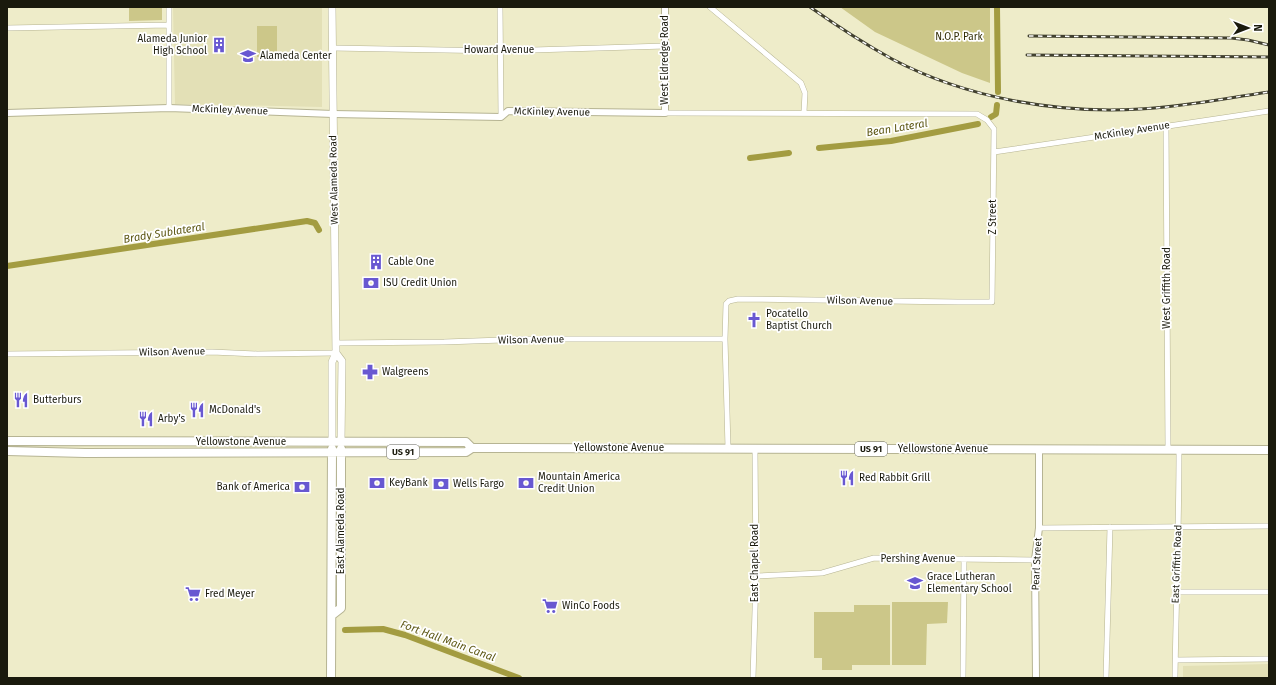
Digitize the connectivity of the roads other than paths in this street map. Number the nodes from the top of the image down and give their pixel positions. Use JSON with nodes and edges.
{"nodes":[{"id":1,"x":169,"y":7,"type":"edge"},
{"id":2,"x":332,"y":7,"type":"edge"},
{"id":3,"x":500,"y":7,"type":"edge"},
{"id":4,"x":664,"y":7,"type":"edge"},
{"id":5,"x":710,"y":7,"type":"edge"},
{"id":6,"x":169,"y":25,"type":"junction"},
{"id":7,"x":7,"y":28,"type":"edge"},
{"id":8,"x":665,"y":46,"type":"junction"},
{"id":9,"x":332,"y":48,"type":"junction"},
{"id":10,"x":500,"y":51,"type":"junction"},
{"id":11,"x":169,"y":108,"type":"junction"},
{"id":12,"x":1269,"y":111,"type":"edge"},
{"id":13,"x":7,"y":112,"type":"edge"},
{"id":14,"x":804,"y":112,"type":"junction"},
{"id":15,"x":665,"y":113,"type":"junction"},
{"id":16,"x":333,"y":114,"type":"junction"},
{"id":17,"x":501,"y":117,"type":"junction"},
{"id":18,"x":1166,"y":126,"type":"junction"},
{"id":19,"x":994,"y":132,"type":"joint"},
{"id":20,"x":994,"y":152,"type":"junction"},
{"id":21,"x":992,"y":302,"type":"joint"},
{"id":22,"x":725,"y":339,"type":"junction"},
{"id":23,"x":336,"y":343,"type":"junction"},
{"id":24,"x":336,"y":353,"type":"junction"},
{"id":25,"x":7,"y":354,"type":"edge"},
{"id":26,"x":7,"y":441,"type":"edge"},
{"id":27,"x":332,"y":442,"type":"junction"},
{"id":28,"x":341,"y":442,"type":"junction"},
{"id":29,"x":472,"y":448,"type":"junction"},
{"id":30,"x":728,"y":448,"type":"junction"},
{"id":31,"x":755,"y":449,"type":"junction"},
{"id":32,"x":1168,"y":449,"type":"junction"},
{"id":33,"x":1039,"y":450,"type":"junction"},
{"id":34,"x":1179,"y":450,"type":"junction"},
{"id":35,"x":1269,"y":450,"type":"edge"},
{"id":36,"x":7,"y":452,"type":"edge"},
{"id":37,"x":332,"y":453,"type":"junction"},
{"id":38,"x":341,"y":453,"type":"junction"},
{"id":39,"x":1269,"y":526,"type":"edge"},
{"id":40,"x":1110,"y":527,"type":"junction"},
{"id":41,"x":1179,"y":527,"type":"junction"},
{"id":42,"x":1039,"y":528,"type":"junction"},
{"id":43,"x":964,"y":559,"type":"junction"},
{"id":44,"x":1035,"y":560,"type":"junction"},
{"id":45,"x":756,"y":576,"type":"junction"},
{"id":46,"x":1176,"y":592,"type":"junction"},
{"id":47,"x":1269,"y":592,"type":"edge"},
{"id":48,"x":332,"y":615,"type":"junction"},
{"id":49,"x":1269,"y":659,"type":"edge"},
{"id":50,"x":1175,"y":660,"type":"junction"},
{"id":51,"x":331,"y":678,"type":"edge"},
{"id":52,"x":753,"y":678,"type":"edge"},
{"id":53,"x":963,"y":678,"type":"edge"},
{"id":54,"x":1036,"y":678,"type":"edge"},
{"id":55,"x":1106,"y":678,"type":"edge"},
{"id":56,"x":1175,"y":678,"type":"edge"}],
"edges":[{"from":1,"to":6,"type":"street"},
{"from":2,"to":9,"type":"main road","name":"West Alameda Road"},
{"from":3,"to":10,"type":"street"},
{"from":4,"to":8,"type":"street","name":"West Eldredge Road"},
{"from":5,"to":14,"type":"street"},
{"from":6,"to":7,"type":"street"},
{"from":6,"to":11,"type":"street"},
{"from":8,"to":10,"type":"street","name":"Howard Avenue"},
{"from":8,"to":15,"type":"street","name":"West Eldredge Road"},
{"from":9,"to":10,"type":"street","name":"Howard Avenue"},
{"from":9,"to":16,"type":"main road","name":"West Alameda Road"},
{"from":10,"to":17,"type":"street"},
{"from":11,"to":13,"type":"street","name":"McKinley Avenue"},
{"from":11,"to":16,"type":"street","name":"McKinley Avenue"},
{"from":12,"to":18,"type":"street","name":"McKinley Avenue"},
{"from":14,"to":15,"type":"street","name":"McKinley Avenue"},
{"from":14,"to":19,"type":"street","name":"McKinley Avenue"},
{"from":15,"to":17,"type":"street","name":"McKinley Avenue"},
{"from":16,"to":17,"type":"street","name":"McKinley Avenue"},
{"from":16,"to":23,"type":"main road","name":"West Alameda Road"},
{"from":18,"to":20,"type":"street","name":"McKinley Avenue"},
{"from":18,"to":32,"type":"street","name":"West Griffith Road"},
{"from":19,"to":20,"type":"street","name":"Z Street"},
{"from":20,"to":21,"type":"street","name":"Z Street"},
{"from":21,"to":22,"type":"street","name":"Wilson Avenue"},
{"from":22,"to":23,"type":"street","name":"Wilson Avenue"},
{"from":22,"to":30,"type":"street"},
{"from":23,"to":24,"type":"main road","name":"West Alameda Road"},
{"from":24,"to":25,"type":"street","name":"Wilson Avenue"},
{"from":24,"to":27,"type":"main road","name":"West Alameda Road"},
{"from":24,"to":28,"type":"main road","name":"West Alameda Road"},
{"from":26,"to":27,"type":"main road","name":"Yellowstone Avenue"},
{"from":27,"to":28,"type":"main road","name":"Yellowstone Avenue"},
{"from":27,"to":37,"type":"main road","name":"West Alameda Road"},
{"from":28,"to":29,"type":"main road","name":"Yellowstone Avenue","number":"US 91"},
{"from":28,"to":38,"type":"main road","name":"East Alameda Road"},
{"from":29,"to":30,"type":"main road","name":"Yellowstone Avenue","number":"US 91"},
{"from":29,"to":38,"type":"main road","name":"Yellowstone Avenue","number":"US 91"},
{"from":30,"to":31,"type":"main road","name":"Yellowstone Avenue","number":"US 91"},
{"from":31,"to":33,"type":"main road","name":"Yellowstone Avenue","number":"US 91"},
{"from":31,"to":45,"type":"street","name":"East Chapel Road"},
{"from":32,"to":33,"type":"main road","name":"Yellowstone Avenue","number":"US 91"},
{"from":32,"to":34,"type":"main road","name":"Yellowstone Avenue","number":"US 91"},
{"from":33,"to":42,"type":"street","name":"Pearl Street"},
{"from":34,"to":35,"type":"main road","name":"Yellowstone Avenue","number":"US 91"},
{"from":34,"to":41,"type":"street","name":"East Griffith Road"},
{"from":36,"to":37,"type":"main road","name":"Yellowstone Avenue"},
{"from":37,"to":38,"type":"main road","name":"Yellowstone Avenue","number":"US 91"},
{"from":37,"to":48,"type":"main road","name":"East Alameda Road"},
{"from":38,"to":48,"type":"main road","name":"East Alameda Road"},
{"from":39,"to":41,"type":"street"},
{"from":40,"to":41,"type":"street"},
{"from":40,"to":42,"type":"street"},
{"from":40,"to":55,"type":"street"},
{"from":41,"to":46,"type":"street","name":"East Griffith Road"},
{"from":42,"to":44,"type":"street","name":"Pearl Street"},
{"from":43,"to":44,"type":"street","name":"Pershing Avenue"},
{"from":43,"to":45,"type":"street","name":"Pershing Avenue"},
{"from":43,"to":53,"type":"street"},
{"from":44,"to":54,"type":"street","name":"Pearl Street"},
{"from":45,"to":52,"type":"street","name":"East Chapel Road"},
{"from":46,"to":47,"type":"street"},
{"from":46,"to":50,"type":"street","name":"East Griffith Road"},
{"from":48,"to":51,"type":"main road","name":"East Alameda Road"},
{"from":49,"to":50,"type":"street"},
{"from":50,"to":56,"type":"street","name":"East Griffith Road"}]}
